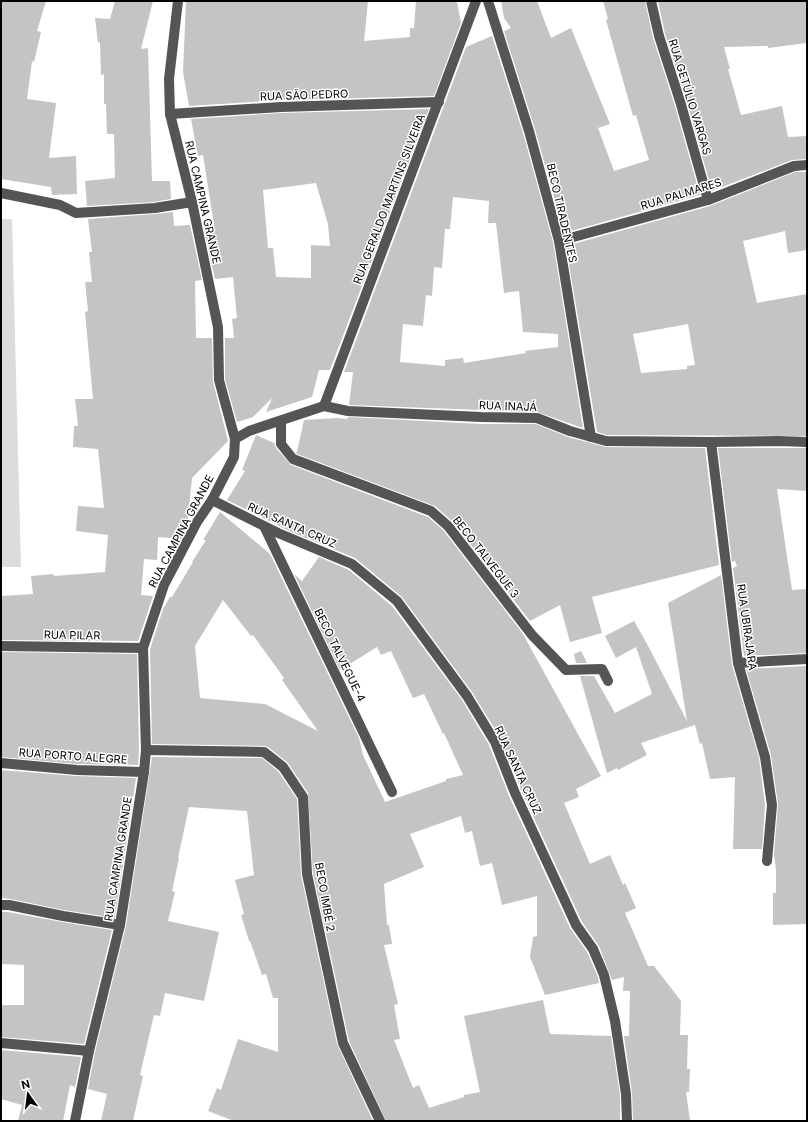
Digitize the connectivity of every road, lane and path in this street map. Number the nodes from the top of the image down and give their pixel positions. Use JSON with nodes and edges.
{"nodes":[{"id":1,"x":178,"y":1,"type":"edge"},
{"id":2,"x":476,"y":1,"type":"edge"},
{"id":3,"x":488,"y":1,"type":"edge"},
{"id":4,"x":651,"y":1,"type":"edge"},
{"id":5,"x":439,"y":102,"type":"junction"},
{"id":6,"x":170,"y":114,"type":"junction"},
{"id":7,"x":807,"y":165,"type":"edge"},
{"id":8,"x":1,"y":193,"type":"edge"},
{"id":9,"x":708,"y":200,"type":"junction"},
{"id":10,"x":192,"y":202,"type":"junction"},
{"id":11,"x":559,"y":241,"type":"junction"},
{"id":12,"x":324,"y":406,"type":"junction"},
{"id":13,"x":281,"y":421,"type":"junction"},
{"id":14,"x":591,"y":437,"type":"junction"},
{"id":15,"x":235,"y":439,"type":"junction"},
{"id":16,"x":711,"y":442,"type":"junction"},
{"id":17,"x":807,"y":442,"type":"edge"},
{"id":18,"x":212,"y":500,"type":"junction"},
{"id":19,"x":266,"y":528,"type":"junction"},
{"id":20,"x":1,"y":646,"type":"edge"},
{"id":21,"x":143,"y":648,"type":"junction"},
{"id":22,"x":807,"y":659,"type":"edge"},
{"id":23,"x":738,"y":663,"type":"junction"},
{"id":24,"x":608,"y":681,"type":"dead end"},
{"id":25,"x":146,"y":750,"type":"junction"},
{"id":26,"x":1,"y":763,"type":"edge"},
{"id":27,"x":144,"y":772,"type":"junction"},
{"id":28,"x":392,"y":792,"type":"dead end"},
{"id":29,"x":767,"y":861,"type":"dead end"},
{"id":30,"x":1,"y":905,"type":"edge"},
{"id":31,"x":120,"y":924,"type":"junction"},
{"id":32,"x":1,"y":1044,"type":"edge"},
{"id":33,"x":89,"y":1051,"type":"junction"},
{"id":34,"x":75,"y":1121,"type":"edge"},
{"id":35,"x":380,"y":1121,"type":"edge"},
{"id":36,"x":627,"y":1121,"type":"edge"}],
"edges":[{"from":1,"to":6,"type":"street","name":"RUA CAMPINA GRANDE"},
{"from":2,"to":5,"type":"street","name":"RUA GERALDO MARTINS SILVEIRA"},
{"from":3,"to":11,"type":"street","name":"BECO TIRADENTES"},
{"from":4,"to":9,"type":"street","name":"RUA GETÚLIO VARGAS"},
{"from":5,"to":6,"type":"street","name":"RUA SÃO PEDRO"},
{"from":5,"to":12,"type":"street","name":"RUA GERALDO MARTINS SILVEIRA"},
{"from":6,"to":10,"type":"street","name":"RUA CAMPINA GRANDE"},
{"from":7,"to":9,"type":"street","name":"RUA PALMARES"},
{"from":8,"to":10,"type":"street"},
{"from":9,"to":11,"type":"street","name":"RUA PALMARES"},
{"from":10,"to":15,"type":"street","name":"RUA CAMPINA GRANDE"},
{"from":11,"to":14,"type":"street","name":"BECO TIRADENTES"},
{"from":12,"to":13,"type":"street"},
{"from":12,"to":14,"type":"street","name":"RUA INAJÁ"},
{"from":13,"to":15,"type":"street"},
{"from":13,"to":24,"type":"street","name":"BECO TALVEGUE 3"},
{"from":14,"to":16,"type":"street","name":"RUA INAJÁ"},
{"from":15,"to":18,"type":"street","name":"RUA CAMPINA GRANDE"},
{"from":16,"to":17,"type":"street","name":"RUA INAJÁ"},
{"from":16,"to":23,"type":"street","name":"RUA UBIRAJARA"},
{"from":18,"to":19,"type":"street","name":"RUA SANTA CRUZ"},
{"from":18,"to":21,"type":"street","name":"RUA CAMPINA GRANDE"},
{"from":19,"to":28,"type":"street","name":"BECO TALVEGUE-4"},
{"from":19,"to":36,"type":"street","name":"RUA SANTA CRUZ"},
{"from":20,"to":21,"type":"street","name":"RUA PILAR"},
{"from":21,"to":25,"type":"street","name":"RUA CAMPINA GRANDE"},
{"from":22,"to":23,"type":"street"},
{"from":23,"to":29,"type":"street","name":"RUA UBIRAJARA"},
{"from":25,"to":27,"type":"street","name":"RUA CAMPINA GRANDE"},
{"from":25,"to":35,"type":"street","name":"BECO IMBÉ 2"},
{"from":26,"to":27,"type":"street","name":"RUA PORTO ALEGRE"},
{"from":27,"to":31,"type":"street","name":"RUA CAMPINA GRANDE"},
{"from":30,"to":31,"type":"street"},
{"from":31,"to":33,"type":"street","name":"RUA CAMPINA GRANDE"},
{"from":32,"to":33,"type":"street"},
{"from":33,"to":34,"type":"street","name":"RUA CAMPINA GRANDE"}]}
